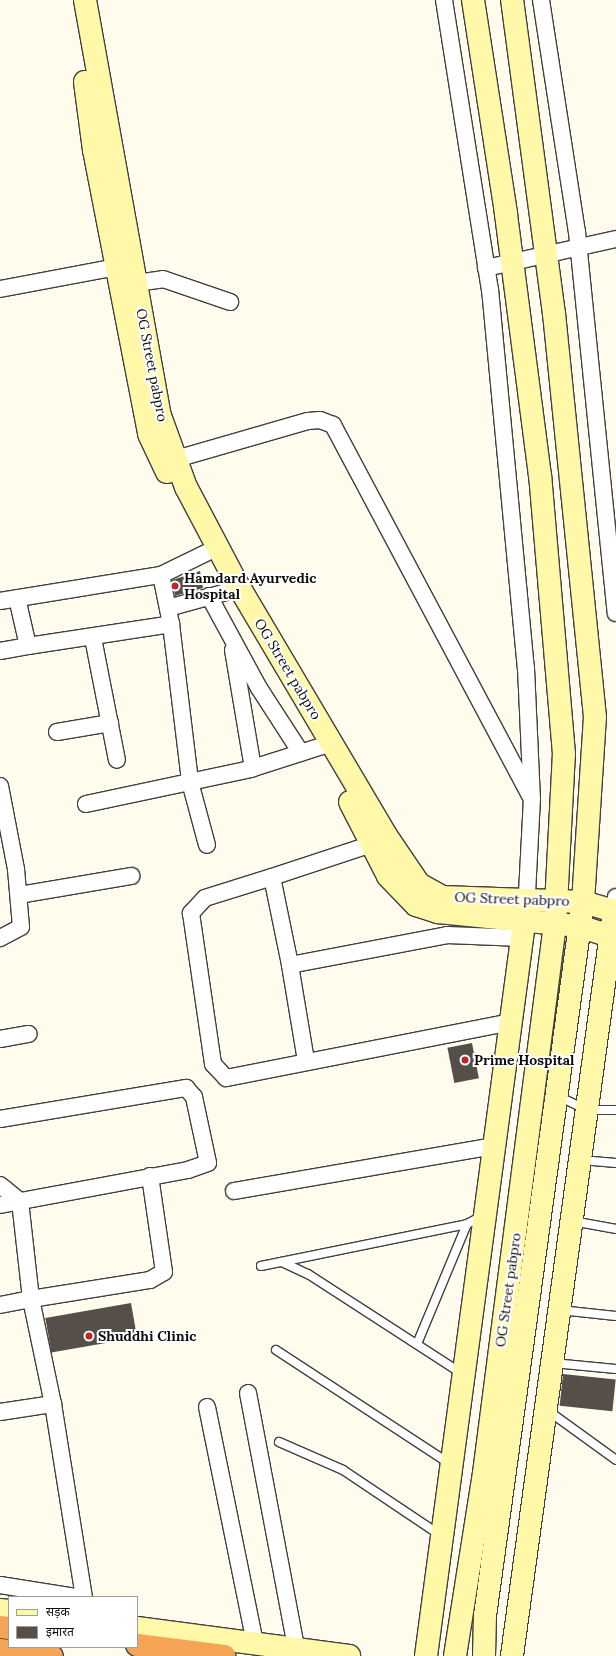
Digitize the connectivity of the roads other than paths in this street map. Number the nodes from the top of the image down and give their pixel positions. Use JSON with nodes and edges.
{"nodes":[{"id":1,"x":69,"y":0,"type":"edge"},
{"id":2,"x":85,"y":0,"type":"edge"},
{"id":3,"x":444,"y":0,"type":"edge"},
{"id":4,"x":473,"y":0,"type":"edge"},
{"id":5,"x":512,"y":0,"type":"edge"},
{"id":6,"x":541,"y":0,"type":"edge"},
{"id":7,"x":616,"y":239,"type":"edge"},
{"id":8,"x":579,"y":250,"type":"junction"},
{"id":9,"x":547,"y":257,"type":"junction"},
{"id":10,"x":513,"y":263,"type":"junction"},
{"id":11,"x":486,"y":268,"type":"junction"},
{"id":12,"x":128,"y":271,"type":"junction"},
{"id":13,"x":0,"y":289,"type":"edge"},
{"id":14,"x":230,"y":302,"type":"dead end"},
{"id":15,"x":176,"y":460,"type":"junction"},
{"id":16,"x":208,"y":552,"type":"junction"},
{"id":17,"x":161,"y":575,"type":"junction"},
{"id":18,"x":220,"y":594,"type":"junction"},
{"id":19,"x":17,"y":598,"type":"junction"},
{"id":20,"x":0,"y":601,"type":"edge"},
{"id":21,"x":168,"y":608,"type":"junction"},
{"id":22,"x":616,"y":613,"type":"edge"},
{"id":23,"x":171,"y":624,"type":"junction"},
{"id":24,"x":231,"y":637,"type":"junction"},
{"id":25,"x":93,"y":638,"type":"junction"},
{"id":26,"x":28,"y":646,"type":"junction"},
{"id":27,"x":0,"y":651,"type":"edge"},
{"id":28,"x":110,"y":723,"type":"junction"},
{"id":29,"x":57,"y":732,"type":"dead end"},
{"id":30,"x":327,"y":746,"type":"junction"},
{"id":31,"x":301,"y":753,"type":"junction"},
{"id":32,"x":117,"y":760,"type":"dead end"},
{"id":33,"x":254,"y":768,"type":"junction"},
{"id":34,"x":190,"y":782,"type":"junction"},
{"id":35,"x":0,"y":786,"type":"edge"},
{"id":36,"x":532,"y":798,"type":"junction"},
{"id":37,"x":86,"y":804,"type":"dead end"},
{"id":38,"x":372,"y":844,"type":"junction"},
{"id":39,"x":207,"y":845,"type":"dead end"},
{"id":40,"x":6,"y":847,"type":"edge"},
{"id":41,"x":131,"y":876,"type":"dead end"},
{"id":42,"x":272,"y":877,"type":"junction"},
{"id":43,"x":19,"y":895,"type":"junction"},
{"id":44,"x":528,"y":899,"type":"junction"},
{"id":45,"x":556,"y":901,"type":"junction"},
{"id":46,"x":583,"y":902,"type":"junction"},
{"id":47,"x":615,"y":907,"type":"edge"},
{"id":48,"x":555,"y":924,"type":"junction"},
{"id":49,"x":579,"y":926,"type":"junction"},
{"id":50,"x":523,"y":931,"type":"junction"},
{"id":51,"x":613,"y":935,"type":"edge"},
{"id":52,"x":0,"y":938,"type":"edge"},
{"id":53,"x":290,"y":966,"type":"junction"},
{"id":54,"x":511,"y":1022,"type":"junction"},
{"id":55,"x":29,"y":1034,"type":"dead end"},
{"id":56,"x":0,"y":1039,"type":"edge"},
{"id":57,"x":306,"y":1061,"type":"junction"},
{"id":58,"x":557,"y":1096,"type":"junction"},
{"id":59,"x":587,"y":1110,"type":"junction"},
{"id":60,"x":616,"y":1110,"type":"edge"},
{"id":61,"x":0,"y":1119,"type":"edge"},
{"id":62,"x":494,"y":1146,"type":"junction"},
{"id":63,"x":580,"y":1160,"type":"junction"},
{"id":64,"x":616,"y":1163,"type":"edge"},
{"id":65,"x":150,"y":1176,"type":"junction"},
{"id":66,"x":0,"y":1184,"type":"edge"},
{"id":67,"x":234,"y":1191,"type":"dead end"},
{"id":68,"x":20,"y":1201,"type":"junction"},
{"id":69,"x":0,"y":1205,"type":"edge"},
{"id":70,"x":476,"y":1219,"type":"junction"},
{"id":71,"x":571,"y":1221,"type":"junction"},
{"id":72,"x":616,"y":1229,"type":"edge"},
{"id":73,"x":282,"y":1262,"type":"junction"},
{"id":74,"x":261,"y":1266,"type":"dead end"},
{"id":75,"x":31,"y":1299,"type":"junction"},
{"id":76,"x":0,"y":1305,"type":"edge"},
{"id":77,"x":559,"y":1310,"type":"junction"},
{"id":78,"x":616,"y":1316,"type":"edge"},
{"id":79,"x":417,"y":1344,"type":"junction"},
{"id":80,"x":276,"y":1350,"type":"dead end"},
{"id":81,"x":552,"y":1363,"type":"junction"},
{"id":82,"x":616,"y":1369,"type":"edge"},
{"id":83,"x":464,"y":1375,"type":"junction"},
{"id":84,"x":248,"y":1393,"type":"dead end"},
{"id":85,"x":53,"y":1404,"type":"junction"},
{"id":86,"x":207,"y":1407,"type":"dead end"},
{"id":87,"x":546,"y":1409,"type":"junction"},
{"id":88,"x":0,"y":1412,"type":"edge"},
{"id":89,"x":279,"y":1442,"type":"dead end"},
{"id":90,"x":616,"y":1460,"type":"edge"},
{"id":91,"x":452,"y":1464,"type":"junction"},
{"id":92,"x":442,"y":1537,"type":"junction"},
{"id":93,"x":0,"y":1585,"type":"edge"},
{"id":94,"x":71,"y":1596,"type":"edge"},
{"id":95,"x":84,"y":1596,"type":"edge"},
{"id":96,"x":138,"y":1628,"type":"edge"},
{"id":97,"x":255,"y":1643,"type":"junction"},
{"id":98,"x":138,"y":1645,"type":"edge"},
{"id":99,"x":296,"y":1648,"type":"junction"},
{"id":100,"x":0,"y":1650,"type":"edge"},
{"id":101,"x":483,"y":1654,"type":"edge"},
{"id":102,"x":52,"y":1656,"type":"edge"},
{"id":103,"x":224,"y":1656,"type":"edge"},
{"id":104,"x":349,"y":1656,"type":"edge"},
{"id":105,"x":426,"y":1656,"type":"edge"},
{"id":106,"x":455,"y":1656,"type":"edge"},
{"id":107,"x":507,"y":1656,"type":"edge"},
{"id":108,"x":512,"y":1656,"type":"edge"}],
"edges":[{"from":1,"to":12,"type":"street","name":"OG Street pabpro"},
{"from":2,"to":12,"type":"street","name":"OG Street pabpro"},
{"from":3,"to":11,"type":"street"},
{"from":4,"to":10,"type":"street"},
{"from":5,"to":9,"type":"street"},
{"from":6,"to":8,"type":"street"},
{"from":7,"to":8,"type":"street"},
{"from":8,"to":9,"type":"street"},
{"from":8,"to":22,"type":"street"},
{"from":9,"to":10,"type":"street"},
{"from":9,"to":46,"type":"street"},
{"from":10,"to":11,"type":"street"},
{"from":10,"to":45,"type":"street"},
{"from":11,"to":36,"type":"street"},
{"from":12,"to":13,"type":"street"},
{"from":12,"to":14,"type":"street"},
{"from":12,"to":15,"type":"street","name":"OG Street pabpro"},
{"from":12,"to":16,"type":"street","name":"OG Street pabpro"},
{"from":15,"to":30,"type":"street","name":"OG Street pabpro"},
{"from":15,"to":36,"type":"street"},
{"from":16,"to":17,"type":"street"},
{"from":16,"to":18,"type":"street","name":"OG Street pabpro"},
{"from":17,"to":19,"type":"street"},
{"from":17,"to":21,"type":"street"},
{"from":18,"to":21,"type":"street"},
{"from":18,"to":24,"type":"street"},
{"from":18,"to":30,"type":"street","name":"OG Street pabpro"},
{"from":19,"to":20,"type":"street"},
{"from":19,"to":26,"type":"street"},
{"from":21,"to":23,"type":"street"},
{"from":23,"to":25,"type":"street"},
{"from":23,"to":34,"type":"street"},
{"from":24,"to":31,"type":"street"},
{"from":24,"to":33,"type":"street"},
{"from":25,"to":26,"type":"street"},
{"from":25,"to":28,"type":"street"},
{"from":26,"to":27,"type":"street"},
{"from":28,"to":29,"type":"street"},
{"from":28,"to":32,"type":"street"},
{"from":30,"to":31,"type":"street"},
{"from":30,"to":38,"type":"street","name":"OG Street pabpro"},
{"from":30,"to":44,"type":"street","name":"OG Street pabpro"},
{"from":31,"to":33,"type":"street"},
{"from":33,"to":34,"type":"street"},
{"from":34,"to":37,"type":"street"},
{"from":34,"to":39,"type":"street"},
{"from":35,"to":40,"type":"street"},
{"from":36,"to":44,"type":"street"},
{"from":38,"to":42,"type":"street"},
{"from":38,"to":50,"type":"street","name":"OG Street pabpro"},
{"from":40,"to":43,"type":"street"},
{"from":41,"to":43,"type":"street"},
{"from":42,"to":53,"type":"street"},
{"from":42,"to":57,"type":"street"},
{"from":43,"to":52,"type":"street"},
{"from":44,"to":45,"type":"street","name":"OG Street pabpro"},
{"from":44,"to":50,"type":"street"},
{"from":45,"to":46,"type":"street","name":"OG Street pabpro"},
{"from":45,"to":48,"type":"street"},
{"from":46,"to":47,"type":"street"},
{"from":46,"to":49,"type":"street","name":"OG Street pabpro"},
{"from":47,"to":51,"type":"street"},
{"from":48,"to":49,"type":"street","name":"OG Street pabpro"},
{"from":48,"to":50,"type":"street","name":"OG Street pabpro"},
{"from":48,"to":106,"type":"street","name":"OG Street pabpro"},
{"from":49,"to":51,"type":"street"},
{"from":49,"to":58,"type":"street","name":"OG Street pabpro"},
{"from":50,"to":53,"type":"street"},
{"from":50,"to":54,"type":"street"},
{"from":51,"to":59,"type":"street"},
{"from":53,"to":57,"type":"street"},
{"from":54,"to":57,"type":"street"},
{"from":54,"to":62,"type":"street"},
{"from":55,"to":56,"type":"street"},
{"from":58,"to":59,"type":"lane"},
{"from":58,"to":101,"type":"street","name":"OG Street pabpro"},
{"from":59,"to":60,"type":"lane"},
{"from":59,"to":63,"type":"street"},
{"from":61,"to":65,"type":"street"},
{"from":62,"to":67,"type":"street"},
{"from":62,"to":70,"type":"street"},
{"from":63,"to":64,"type":"lane"},
{"from":63,"to":71,"type":"street"},
{"from":65,"to":68,"type":"street"},
{"from":65,"to":75,"type":"street"},
{"from":66,"to":68,"type":"street"},
{"from":68,"to":69,"type":"street"},
{"from":68,"to":75,"type":"street"},
{"from":70,"to":73,"type":"lane"},
{"from":70,"to":79,"type":"lane"},
{"from":70,"to":83,"type":"street"},
{"from":71,"to":72,"type":"lane"},
{"from":71,"to":77,"type":"street"},
{"from":73,"to":74,"type":"lane"},
{"from":73,"to":79,"type":"lane"},
{"from":75,"to":76,"type":"street"},
{"from":75,"to":85,"type":"street"},
{"from":77,"to":78,"type":"lane"},
{"from":77,"to":81,"type":"street"},
{"from":79,"to":83,"type":"lane"},
{"from":80,"to":91,"type":"lane"},
{"from":81,"to":82,"type":"lane"},
{"from":81,"to":87,"type":"street"},
{"from":83,"to":91,"type":"street"},
{"from":84,"to":99,"type":"street"},
{"from":85,"to":88,"type":"street"},
{"from":85,"to":95,"type":"street"},
{"from":86,"to":97,"type":"street"},
{"from":87,"to":90,"type":"lane"},
{"from":87,"to":108,"type":"street"},
{"from":89,"to":92,"type":"lane"},
{"from":91,"to":92,"type":"street"},
{"from":92,"to":105,"type":"street"},
{"from":93,"to":94,"type":"street"},
{"from":96,"to":97,"type":"street"},
{"from":97,"to":99,"type":"street"},
{"from":98,"to":103,"type":"highway"},
{"from":99,"to":104,"type":"street"},
{"from":100,"to":102,"type":"highway"},
{"from":101,"to":107,"type":"street"}]}
